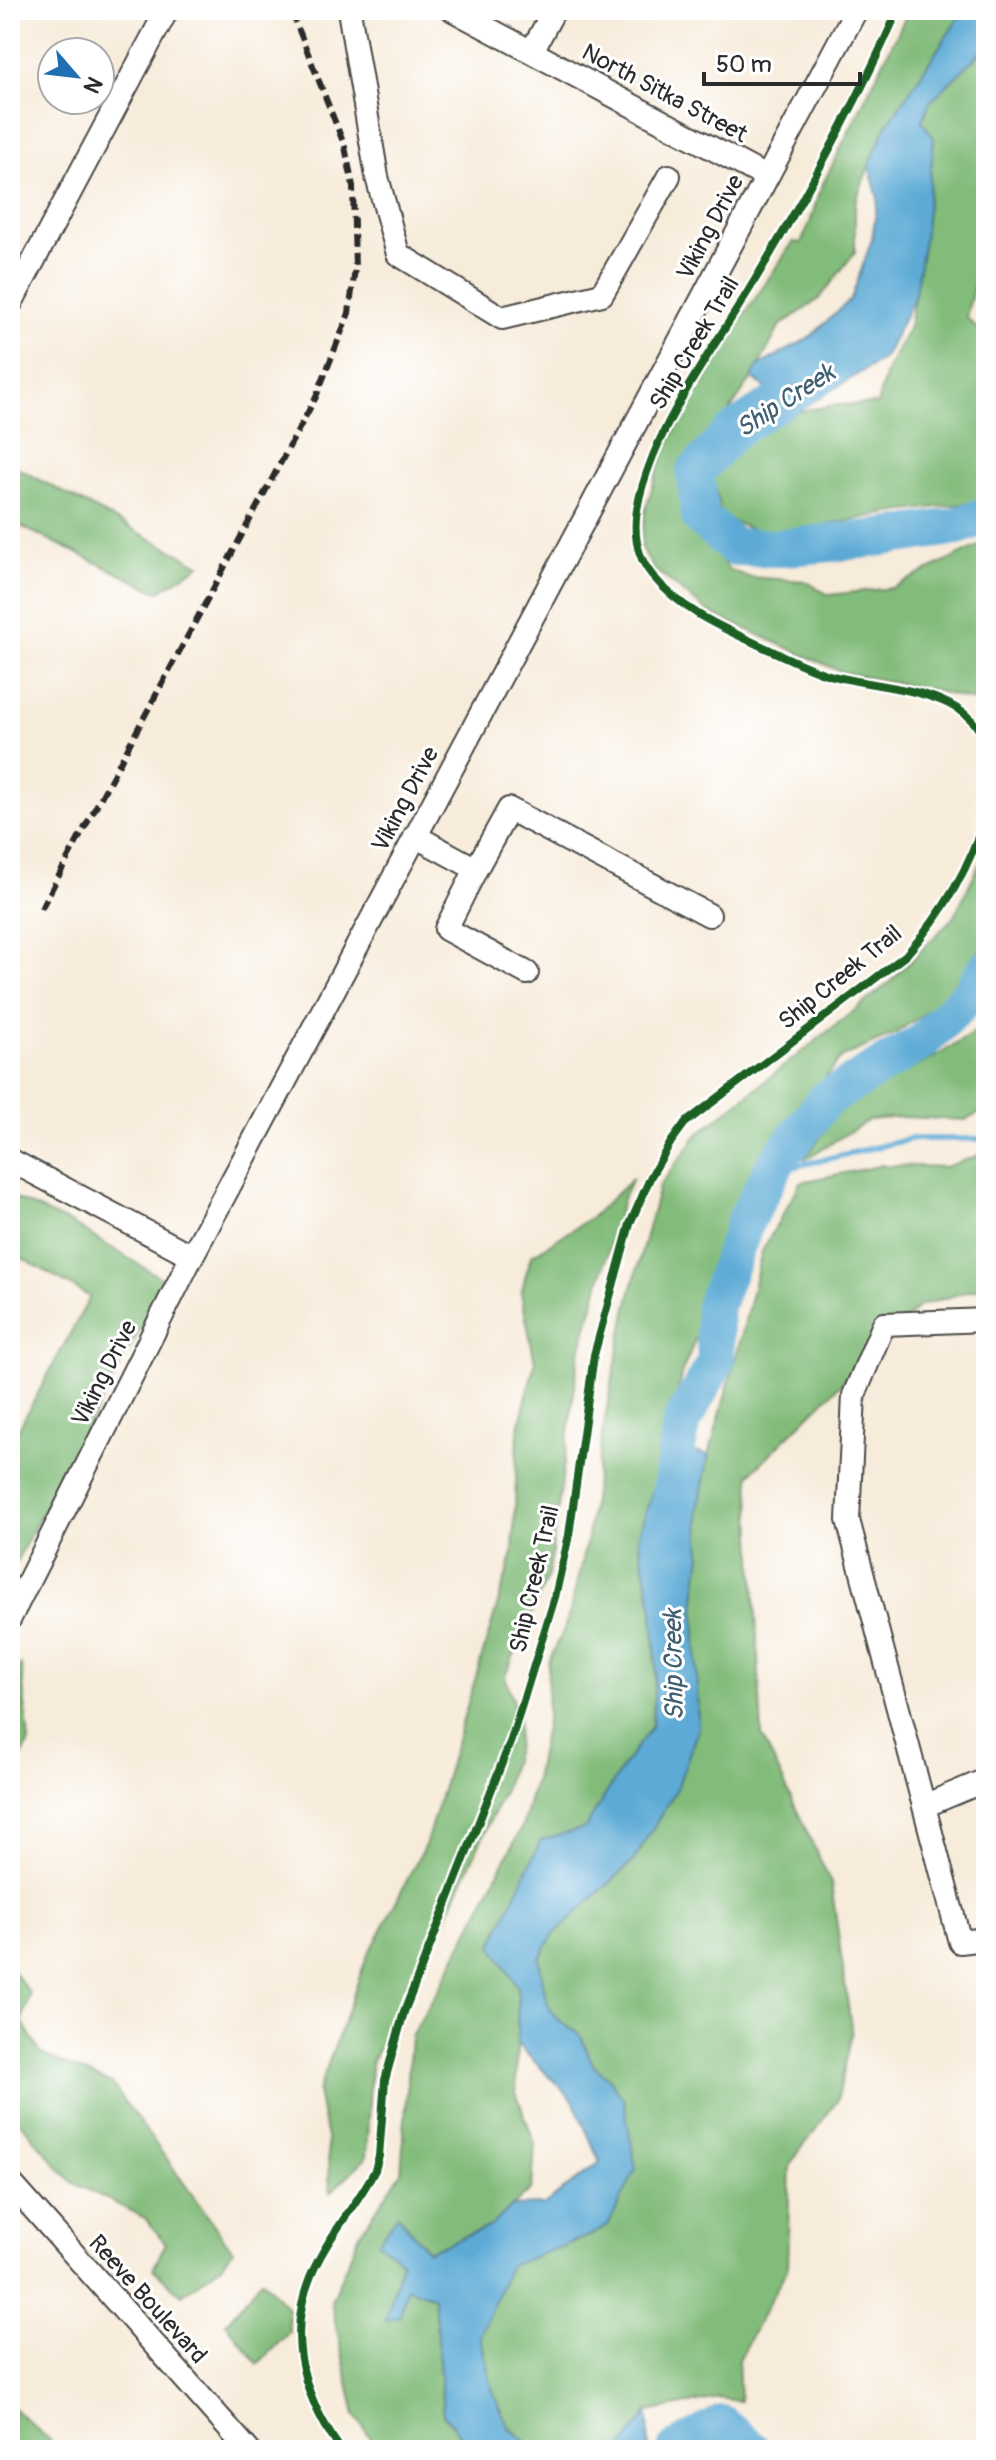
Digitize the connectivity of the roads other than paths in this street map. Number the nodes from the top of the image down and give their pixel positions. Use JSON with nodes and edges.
{"nodes":[{"id":1,"x":167,"y":10,"type":"edge"},
{"id":2,"x":349,"y":10,"type":"edge"},
{"id":3,"x":453,"y":10,"type":"edge"},
{"id":4,"x":554,"y":10,"type":"edge"},
{"id":5,"x":856,"y":10,"type":"edge"},
{"id":6,"x":532,"y":51,"type":"junction"},
{"id":7,"x":669,"y":176,"type":"dead end"},
{"id":8,"x":766,"y":177,"type":"junction"},
{"id":9,"x":10,"y":305,"type":"edge"},
{"id":10,"x":415,"y":836,"type":"junction"},
{"id":11,"x":476,"y":869,"type":"junction"},
{"id":12,"x":709,"y":915,"type":"dead end"},
{"id":13,"x":527,"y":973,"type":"dead end"},
{"id":14,"x":10,"y":1160,"type":"edge"},
{"id":15,"x":192,"y":1256,"type":"junction"},
{"id":16,"x":986,"y":1320,"type":"edge"},
{"id":17,"x":10,"y":1618,"type":"edge"},
{"id":18,"x":986,"y":1780,"type":"edge"},
{"id":19,"x":924,"y":1806,"type":"junction"},
{"id":20,"x":986,"y":1939,"type":"edge"},
{"id":21,"x":10,"y":2182,"type":"edge"},
{"id":22,"x":248,"y":2450,"type":"edge"}],
"edges":[{"from":1,"to":9,"type":"street"},
{"from":2,"to":7,"type":"street"},
{"from":3,"to":6,"type":"street","name":"North Sitka Street"},
{"from":4,"to":6,"type":"street"},
{"from":5,"to":8,"type":"street","name":"Viking Drive"},
{"from":6,"to":8,"type":"street","name":"North Sitka Street"},
{"from":8,"to":10,"type":"street","name":"Viking Drive"},
{"from":10,"to":11,"type":"street"},
{"from":10,"to":15,"type":"street","name":"Viking Drive"},
{"from":11,"to":12,"type":"street"},
{"from":11,"to":13,"type":"street"},
{"from":14,"to":15,"type":"street"},
{"from":15,"to":17,"type":"street","name":"Viking Drive"},
{"from":16,"to":19,"type":"street"},
{"from":18,"to":19,"type":"street"},
{"from":19,"to":20,"type":"street"},
{"from":21,"to":22,"type":"street","name":"Reeve Boulevard"}]}
